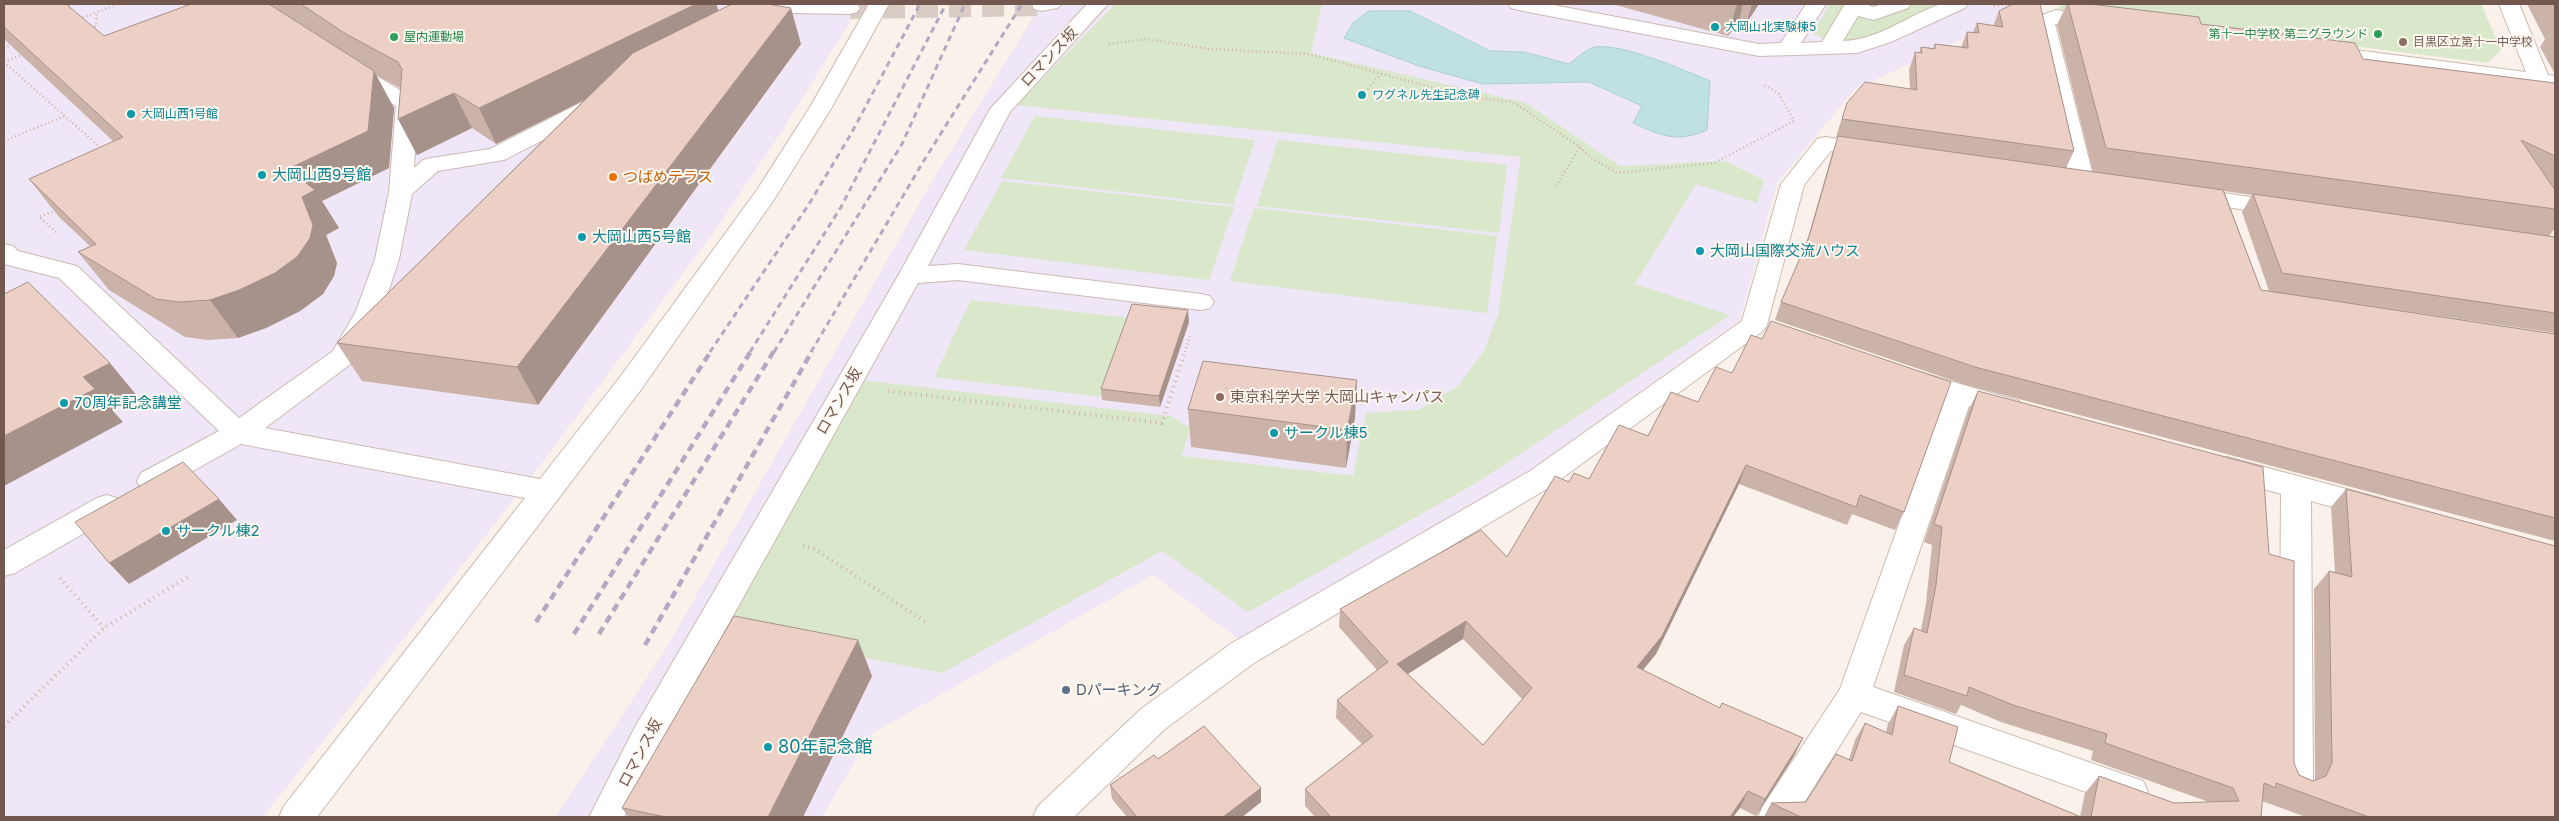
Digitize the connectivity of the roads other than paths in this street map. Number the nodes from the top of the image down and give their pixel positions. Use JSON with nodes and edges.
{"nodes":[{"id":1,"x":879,"y":4,"type":"edge"},
{"id":2,"x":1098,"y":4,"type":"edge"},
{"id":3,"x":1518,"y":4,"type":"edge"},
{"id":4,"x":1901,"y":4,"type":"edge"},
{"id":5,"x":1915,"y":4,"type":"edge"},
{"id":6,"x":2510,"y":4,"type":"edge"},
{"id":7,"x":1950,"y":7,"type":"edge"},
{"id":8,"x":850,"y":8,"type":"dead end"},
{"id":9,"x":1813,"y":8,"type":"edge"},
{"id":10,"x":1851,"y":11,"type":"edge"},
{"id":11,"x":2116,"y":24,"type":"edge"},
{"id":12,"x":736,"y":34,"type":"edge"},
{"id":13,"x":1829,"y":48,"type":"junction"},
{"id":14,"x":1787,"y":49,"type":"junction"},
{"id":15,"x":2303,"y":49,"type":"edge"},
{"id":16,"x":334,"y":57,"type":"edge"},
{"id":17,"x":2548,"y":81,"type":"edge"},
{"id":18,"x":612,"y":97,"type":"edge"},
{"id":19,"x":2555,"y":117,"type":"edge"},
{"id":20,"x":1892,"y":153,"type":"edge"},
{"id":21,"x":2082,"y":180,"type":"edge"},
{"id":22,"x":401,"y":192,"type":"junction"},
{"id":23,"x":2167,"y":192,"type":"edge"},
{"id":24,"x":2224,"y":200,"type":"junction"},
{"id":25,"x":2302,"y":211,"type":"edge"},
{"id":26,"x":2233,"y":228,"type":"edge"},
{"id":27,"x":4,"y":252,"type":"edge"},
{"id":28,"x":910,"y":276,"type":"junction"},
{"id":29,"x":1201,"y":302,"type":"road end"},
{"id":30,"x":1754,"y":325,"type":"junction"},
{"id":31,"x":1782,"y":334,"type":"edge"},
{"id":32,"x":1884,"y":369,"type":"edge"},
{"id":33,"x":1959,"y":395,"type":"junction"},
{"id":34,"x":2036,"y":416,"type":"edge"},
{"id":35,"x":238,"y":433,"type":"junction"},
{"id":36,"x":2200,"y":460,"type":"edge"},
{"id":37,"x":2296,"y":487,"type":"junction"},
{"id":38,"x":546,"y":491,"type":"junction"},
{"id":39,"x":2402,"y":514,"type":"edge"},
{"id":40,"x":4,"y":564,"type":"edge"},
{"id":41,"x":1854,"y":695,"type":"junction"},
{"id":42,"x":2296,"y":780,"type":"edge"},
{"id":43,"x":2158,"y":801,"type":"edge"},
{"id":44,"x":296,"y":817,"type":"edge"},
{"id":45,"x":606,"y":817,"type":"edge"},
{"id":46,"x":1050,"y":817,"type":"edge"},
{"id":47,"x":1775,"y":817,"type":"edge"}],
"edges":[{"from":1,"to":38,"type":"street"},
{"from":2,"to":28,"type":"street","name":"ロマンス坂"},
{"from":3,"to":14,"type":"street"},
{"from":4,"to":10,"type":"street"},
{"from":5,"to":7,"type":"street"},
{"from":6,"to":17,"type":"street"},
{"from":7,"to":13,"type":"street"},
{"from":8,"to":12,"type":"street"},
{"from":9,"to":10,"type":"street"},
{"from":9,"to":14,"type":"street"},
{"from":10,"to":13,"type":"street"},
{"from":11,"to":21,"type":"street"},
{"from":13,"to":14,"type":"street"},
{"from":15,"to":17,"type":"street"},
{"from":16,"to":22,"type":"street"},
{"from":17,"to":19,"type":"street"},
{"from":18,"to":22,"type":"street"},
{"from":20,"to":30,"type":"street"},
{"from":22,"to":35,"type":"street"},
{"from":23,"to":24,"type":"street"},
{"from":24,"to":25,"type":"street"},
{"from":24,"to":26,"type":"street"},
{"from":27,"to":35,"type":"street"},
{"from":28,"to":29,"type":"street"},
{"from":28,"to":45,"type":"street","name":"ロマンス坂"},
{"from":30,"to":31,"type":"street"},
{"from":30,"to":46,"type":"street"},
{"from":32,"to":33,"type":"street"},
{"from":33,"to":34,"type":"street"},
{"from":33,"to":41,"type":"street"},
{"from":35,"to":38,"type":"street"},
{"from":35,"to":40,"type":"street"},
{"from":36,"to":37,"type":"street"},
{"from":37,"to":39,"type":"street"},
{"from":37,"to":42,"type":"street"},
{"from":38,"to":44,"type":"street"},
{"from":41,"to":43,"type":"street"},
{"from":41,"to":47,"type":"street"}]}
